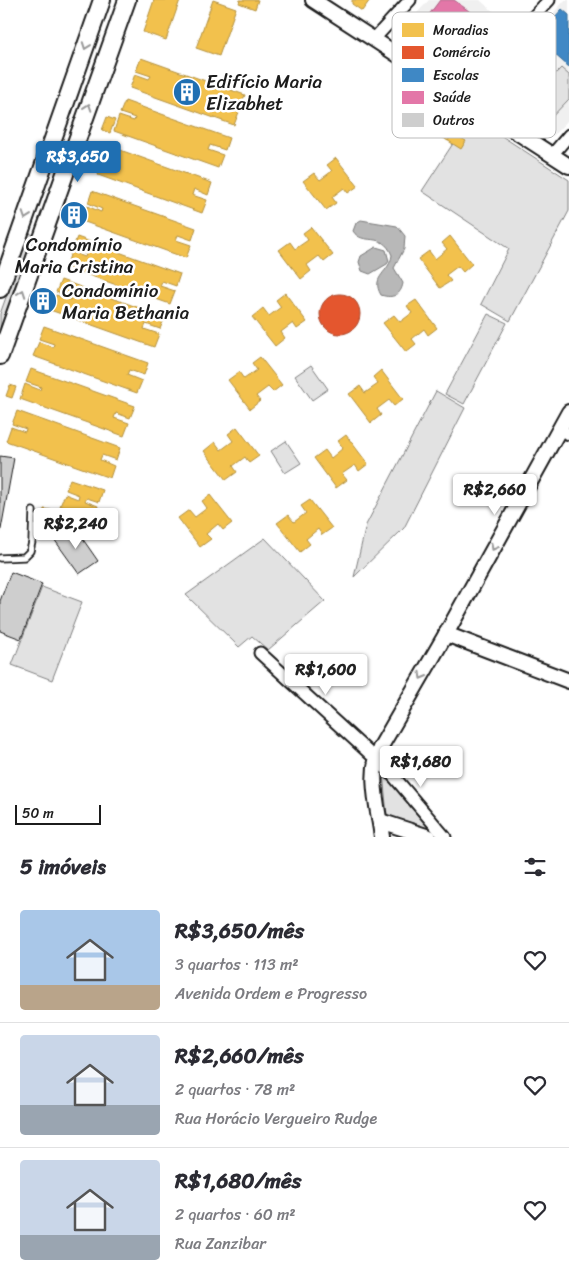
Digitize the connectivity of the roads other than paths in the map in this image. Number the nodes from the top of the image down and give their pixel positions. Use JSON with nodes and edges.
{"nodes":[{"id":1,"x":102,"y":0,"type":"edge"},
{"id":2,"x":127,"y":0,"type":"edge"},
{"id":3,"x":313,"y":0,"type":"edge"},
{"id":4,"x":410,"y":0,"type":"edge"},
{"id":5,"x":549,"y":0,"type":"edge"},
{"id":6,"x":399,"y":12,"type":"edge"},
{"id":7,"x":538,"y":12,"type":"edge"},
{"id":8,"x":392,"y":20,"type":"edge"},
{"id":9,"x":374,"y":39,"type":"junction"},
{"id":10,"x":392,"y":51,"type":"edge"},
{"id":11,"x":569,"y":135,"type":"edge"},
{"id":12,"x":525,"y":138,"type":"edge"},
{"id":13,"x":552,"y":155,"type":"junction"},
{"id":14,"x":569,"y":166,"type":"edge"},
{"id":15,"x":0,"y":289,"type":"edge"},
{"id":16,"x":0,"y":356,"type":"edge"},
{"id":17,"x":569,"y":412,"type":"edge"},
{"id":18,"x":564,"y":432,"type":"edge"},
{"id":19,"x":33,"y":511,"type":"dead end"},
{"id":20,"x":0,"y":558,"type":"edge"},
{"id":21,"x":446,"y":634,"type":"junction"},
{"id":22,"x":260,"y":653,"type":"dead end"},
{"id":23,"x":569,"y":681,"type":"edge"},
{"id":24,"x":376,"y":758,"type":"junction"},
{"id":25,"x":380,"y":821,"type":"junction"},
{"id":26,"x":382,"y":837,"type":"edge"},
{"id":27,"x":429,"y":837,"type":"edge"},
{"id":28,"x":446,"y":837,"type":"edge"}],
"edges":[{"from":1,"to":15,"type":"main road","one_way":true},
{"from":16,"to":2,"type":"main road","one_way":true},
{"from":3,"to":9,"type":"street"},
{"from":4,"to":6,"type":"street"},
{"from":5,"to":7,"type":"street"},
{"from":8,"to":9,"type":"street"},
{"from":9,"to":10,"type":"street"},
{"from":11,"to":13,"type":"street"},
{"from":12,"to":13,"type":"street"},
{"from":13,"to":14,"type":"street"},
{"from":17,"to":18,"type":"street"},
{"from":18,"to":21,"type":"street","one_way":true},
{"from":19,"to":20,"type":"lane"},
{"from":21,"to":23,"type":"street"},
{"from":21,"to":24,"type":"street","one_way":true},
{"from":22,"to":24,"type":"street"},
{"from":24,"to":25,"type":"street"},
{"from":24,"to":28,"type":"street"},
{"from":25,"to":26,"type":"street"},
{"from":25,"to":27,"type":"street"}]}
